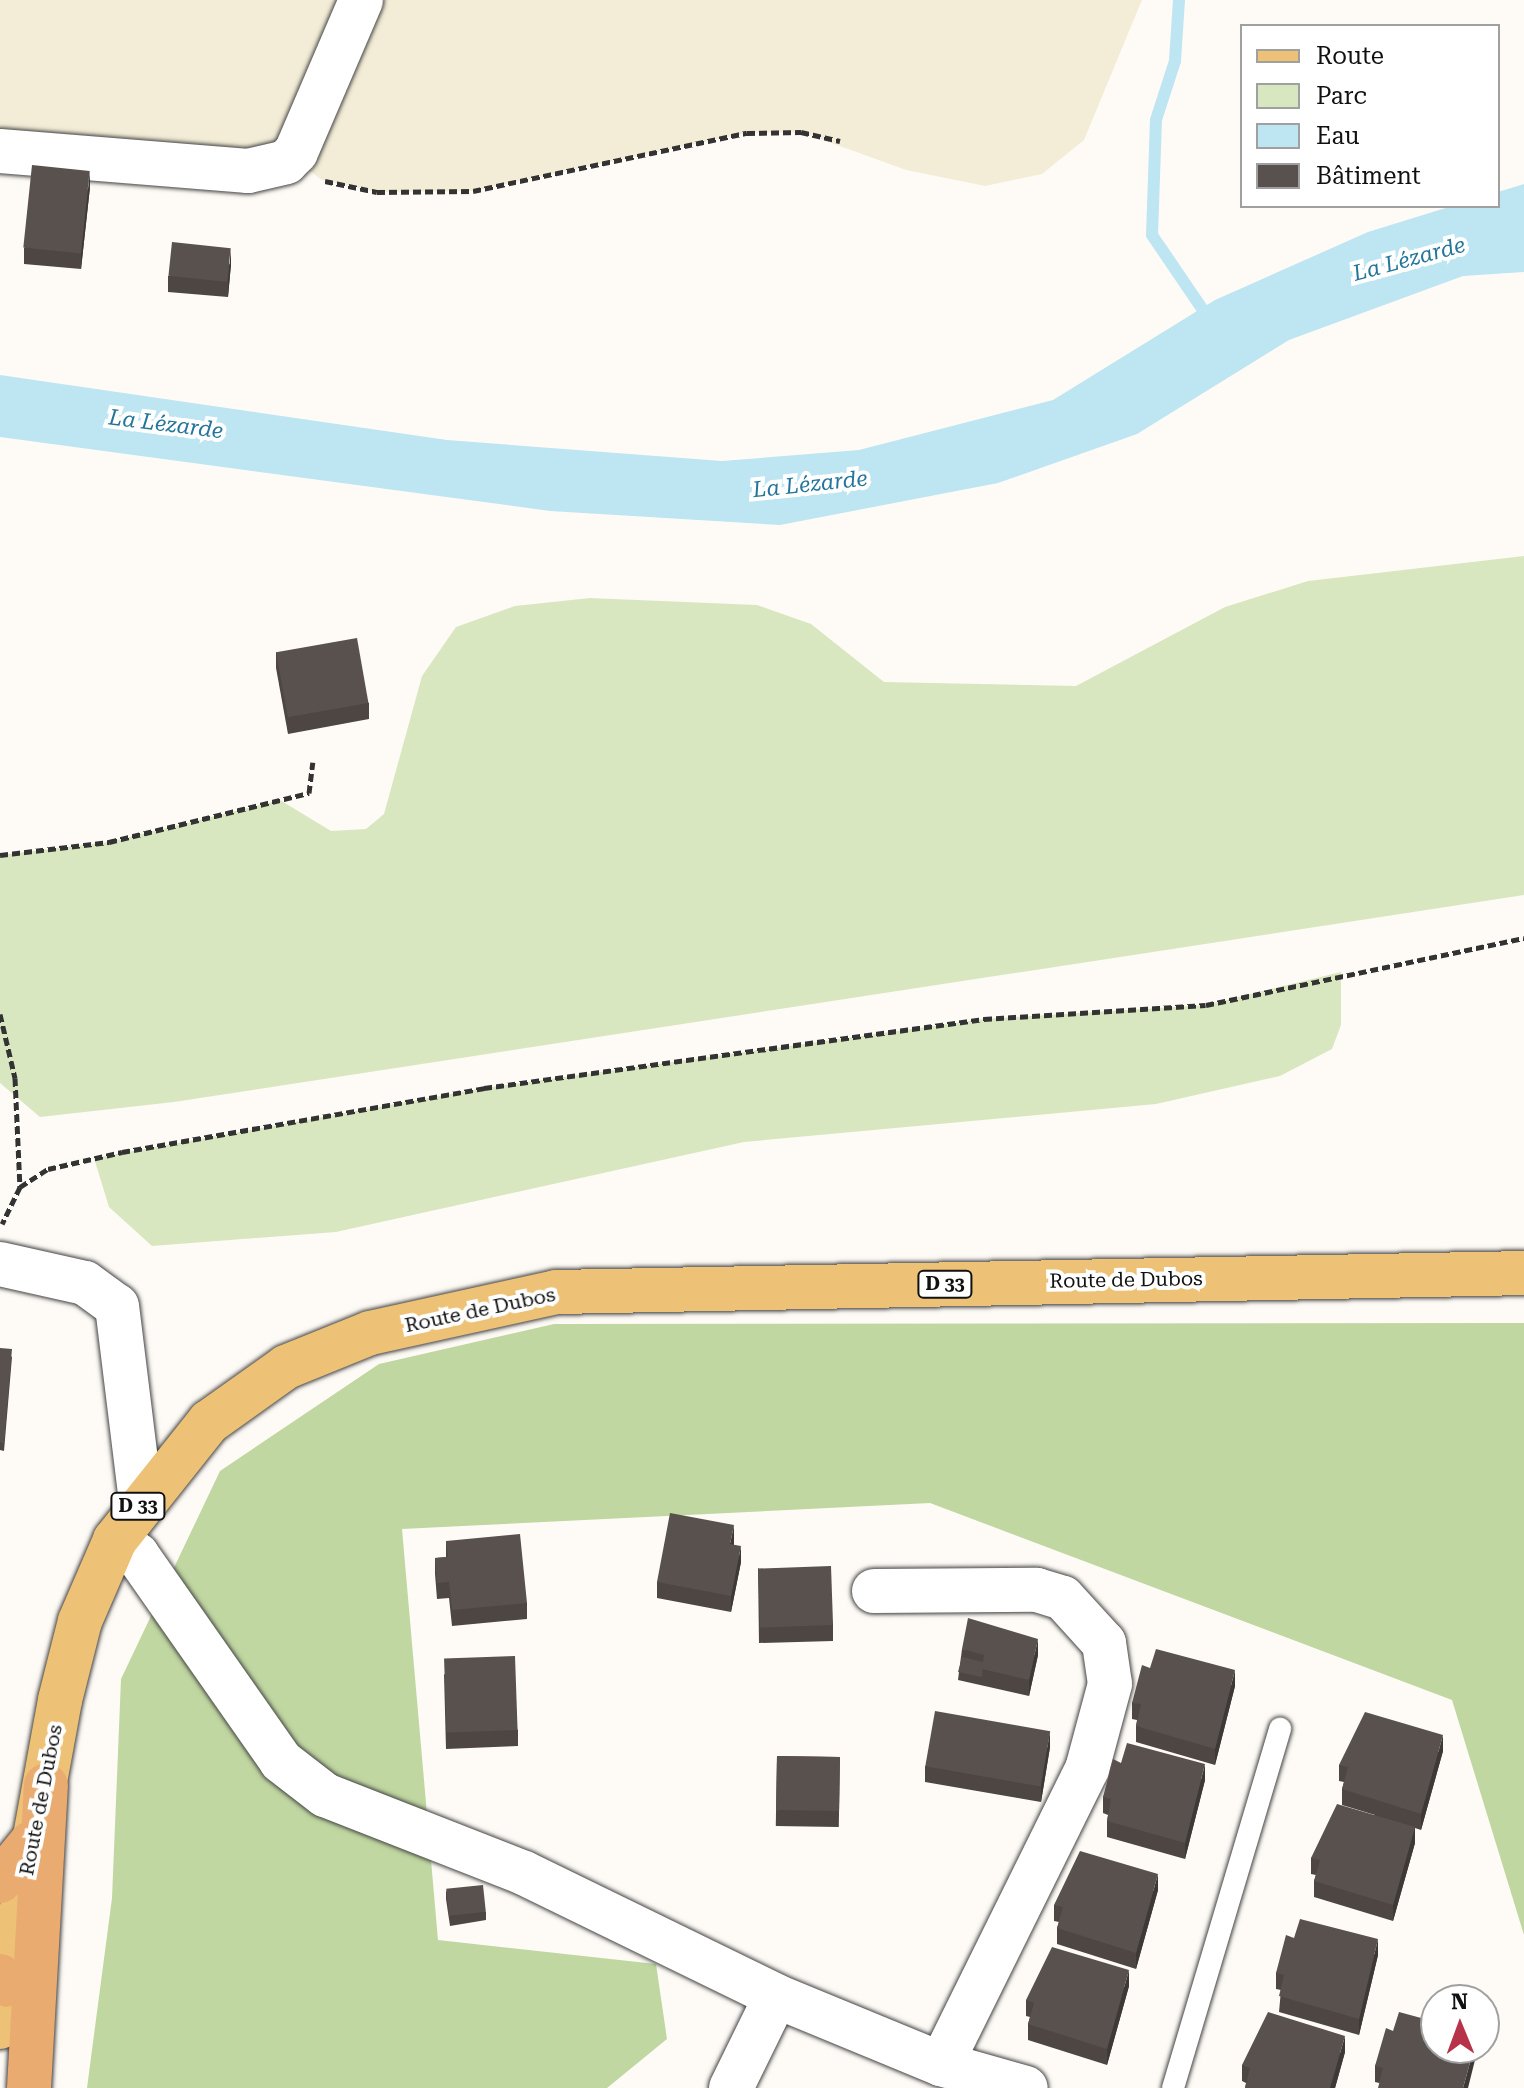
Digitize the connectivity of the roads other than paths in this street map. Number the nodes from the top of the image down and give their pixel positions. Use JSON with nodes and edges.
{"nodes":[{"id":1,"x":361,"y":0,"type":"edge"},
{"id":2,"x":0,"y":151,"type":"edge"},
{"id":3,"x":0,"y":1264,"type":"edge"},
{"id":4,"x":1524,"y":1273,"type":"edge"},
{"id":5,"x":141,"y":1501,"type":"junction"},
{"id":6,"x":115,"y":1540,"type":"junction"},
{"id":7,"x":874,"y":1591,"type":"dead end"},
{"id":8,"x":1280,"y":1729,"type":"dead end"},
{"id":9,"x":46,"y":1785,"type":"junction"},
{"id":10,"x":31,"y":1843,"type":"junction"},
{"id":11,"x":0,"y":1881,"type":"edge"},
{"id":12,"x":2,"y":1996,"type":"edge"},
{"id":13,"x":776,"y":1996,"type":"junction"},
{"id":14,"x":941,"y":2064,"type":"junction"},
{"id":15,"x":29,"y":2088,"type":"edge"},
{"id":16,"x":731,"y":2088,"type":"edge"},
{"id":17,"x":1026,"y":2088,"type":"edge"},
{"id":18,"x":1173,"y":2088,"type":"edge"}],
"edges":[{"from":1,"to":2,"type":"street"},
{"from":3,"to":5,"type":"street"},
{"from":4,"to":5,"type":"main road","name":"Route de Dubos","number":"D 33"},
{"from":5,"to":6,"type":"main road","name":"Route de Dubos","number":"D 33"},
{"from":6,"to":9,"type":"main road","name":"Route de Dubos","number":"D 33"},
{"from":6,"to":13,"type":"street"},
{"from":7,"to":14,"type":"street"},
{"from":8,"to":18,"type":"lane"},
{"from":9,"to":10,"type":"main road","name":"Route de Dubos","number":"D 33"},
{"from":9,"to":15,"type":"highway"},
{"from":10,"to":11,"type":"highway"},
{"from":10,"to":12,"type":"main road","name":"Route de Dubos","number":"D 33"},
{"from":13,"to":14,"type":"street"},
{"from":13,"to":16,"type":"street"},
{"from":14,"to":17,"type":"street"}]}
